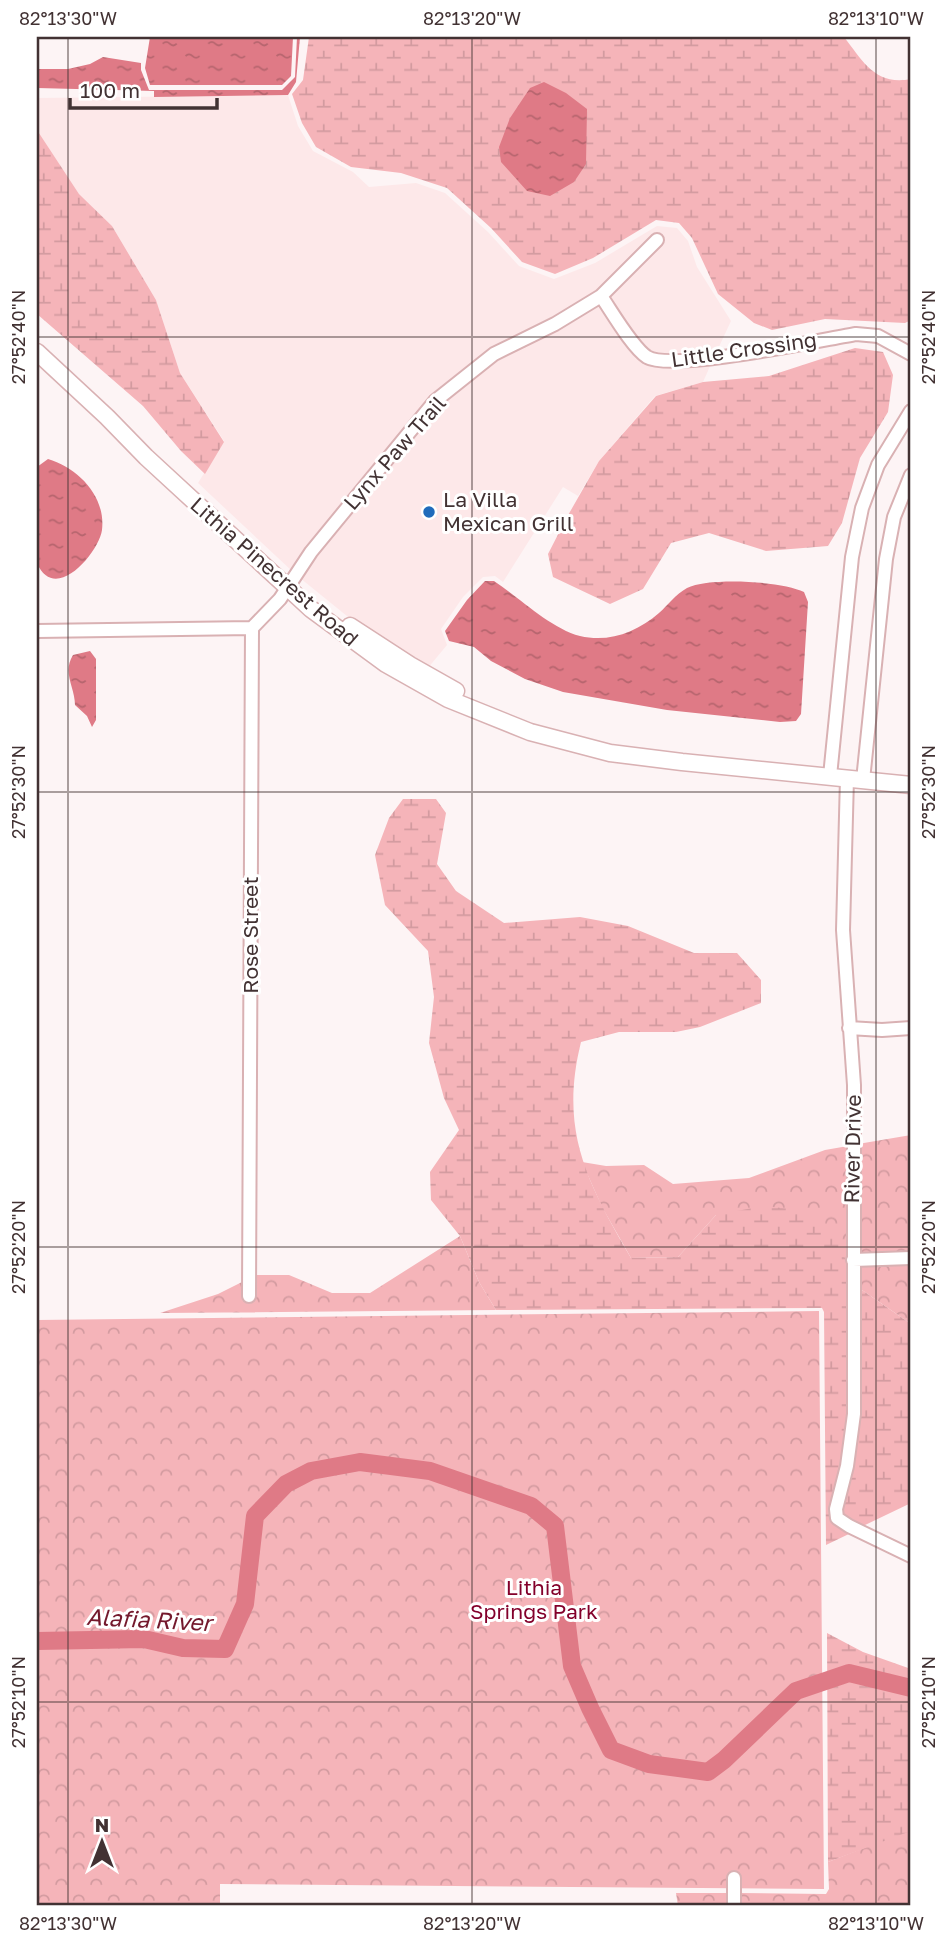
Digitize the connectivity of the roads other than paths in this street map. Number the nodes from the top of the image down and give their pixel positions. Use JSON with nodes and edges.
{"nodes":[{"id":1,"x":657,"y":240,"type":"dead end"},
{"id":2,"x":601,"y":296,"type":"junction"},
{"id":3,"x":37,"y":352,"type":"edge"},
{"id":4,"x":911,"y":354,"type":"edge"},
{"id":5,"x":911,"y":411,"type":"edge"},
{"id":6,"x":911,"y":475,"type":"edge"},
{"id":7,"x":291,"y":584,"type":"junction"},
{"id":8,"x":252,"y":628,"type":"junction"},
{"id":9,"x":37,"y":631,"type":"edge"},
{"id":10,"x":830,"y":771,"type":"junction"},
{"id":11,"x":911,"y":774,"type":"edge"},
{"id":12,"x":858,"y":776,"type":"junction"},
{"id":13,"x":911,"y":785,"type":"edge"},
{"id":14,"x":849,"y":1028,"type":"junction"},
{"id":15,"x":911,"y":1028,"type":"edge"},
{"id":16,"x":911,"y":1258,"type":"edge"},
{"id":17,"x":853,"y":1260,"type":"junction"},
{"id":18,"x":249,"y":1296,"type":"dead end"},
{"id":19,"x":911,"y":1556,"type":"edge"},
{"id":20,"x":734,"y":1878,"type":"dead end"},
{"id":21,"x":734,"y":1906,"type":"edge"}],
"edges":[{"from":1,"to":2,"type":"street","name":"Lynx Paw Trail"},
{"from":2,"to":4,"type":"street","name":"Little Crossing"},
{"from":2,"to":7,"type":"street","name":"Lynx Paw Trail"},
{"from":3,"to":7,"type":"main road","name":"Lithia Pinecrest Road"},
{"from":5,"to":10,"type":"street"},
{"from":6,"to":12,"type":"street","name":"River Drive"},
{"from":7,"to":8,"type":"street"},
{"from":7,"to":10,"type":"main road","name":"Lithia Pinecrest Road"},
{"from":8,"to":9,"type":"street"},
{"from":8,"to":18,"type":"street","name":"Rose Street"},
{"from":10,"to":12,"type":"main road","name":"Lithia Pinecrest Road"},
{"from":11,"to":12,"type":"main road","name":"Lithia Pinecrest Road"},
{"from":12,"to":13,"type":"main road","name":"Lithia Pinecrest Road"},
{"from":12,"to":14,"type":"street","name":"River Drive"},
{"from":14,"to":15,"type":"street"},
{"from":14,"to":17,"type":"street","name":"River Drive"},
{"from":16,"to":17,"type":"street"},
{"from":17,"to":19,"type":"street","name":"River Drive"},
{"from":20,"to":21,"type":"street"}]}
